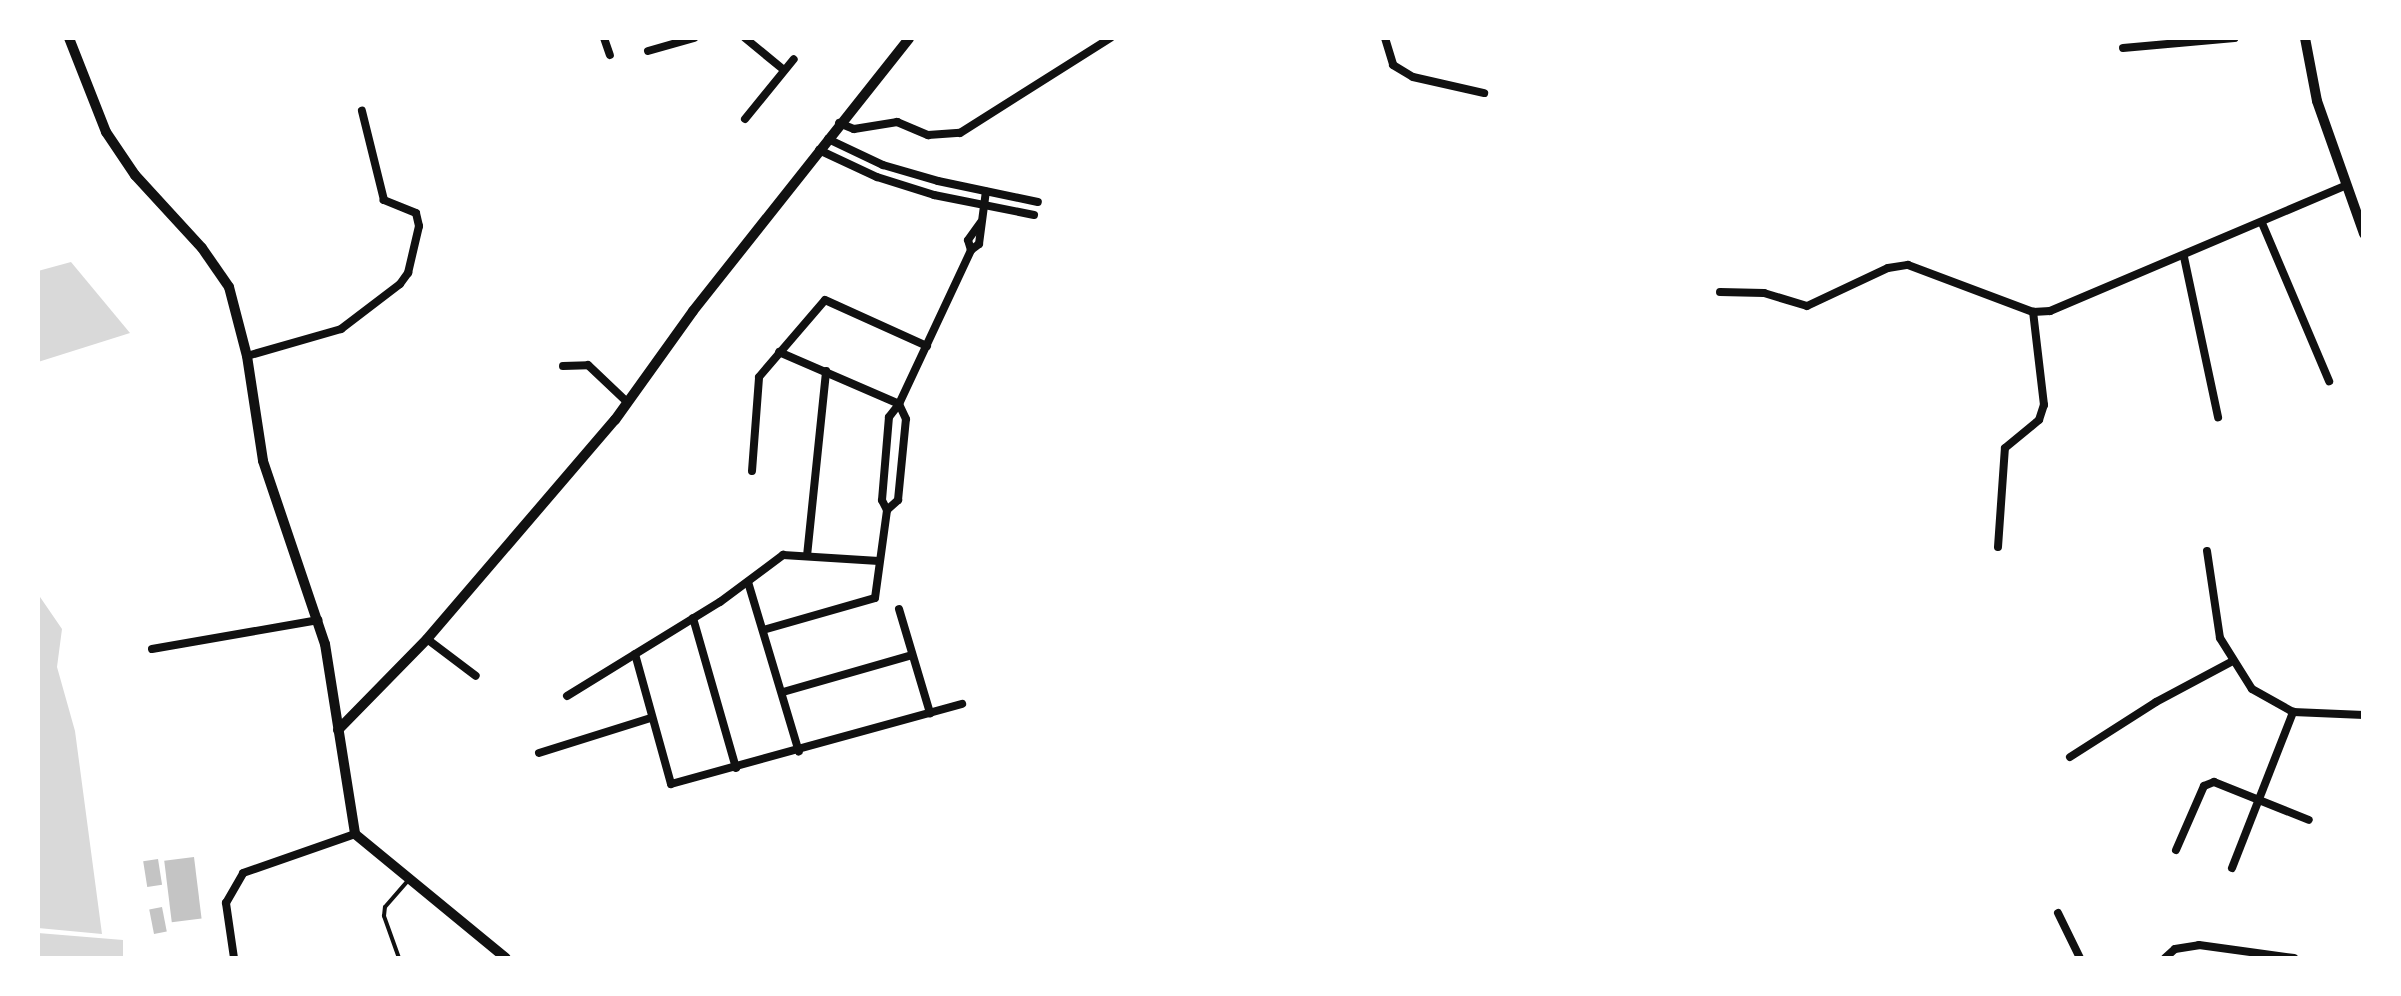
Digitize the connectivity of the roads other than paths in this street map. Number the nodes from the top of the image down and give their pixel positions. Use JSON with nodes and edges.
{"nodes":[{"id":1,"x":69,"y":38,"type":"edge"},
{"id":2,"x":604,"y":38,"type":"edge"},
{"id":3,"x":694,"y":38,"type":"edge"},
{"id":4,"x":745,"y":38,"type":"edge"},
{"id":5,"x":908,"y":38,"type":"edge"},
{"id":6,"x":1110,"y":38,"type":"edge"},
{"id":7,"x":1386,"y":38,"type":"edge"},
{"id":8,"x":2236,"y":38,"type":"edge"},
{"id":9,"x":2305,"y":38,"type":"edge"},
{"id":10,"x":2123,"y":48,"type":"dead end"},
{"id":11,"x":648,"y":51,"type":"dead end"},
{"id":12,"x":610,"y":55,"type":"dead end"},
{"id":13,"x":794,"y":60,"type":"dead end"},
{"id":14,"x":784,"y":70,"type":"junction"},
{"id":15,"x":1484,"y":93,"type":"dead end"},
{"id":16,"x":362,"y":111,"type":"dead end"},
{"id":17,"x":745,"y":119,"type":"dead end"},
{"id":18,"x":839,"y":123,"type":"junction"},
{"id":19,"x":827,"y":138,"type":"junction"},
{"id":20,"x":819,"y":150,"type":"junction"},
{"id":21,"x":2344,"y":186,"type":"junction"},
{"id":22,"x":986,"y":191,"type":"junction"},
{"id":23,"x":1038,"y":202,"type":"dead end"},
{"id":24,"x":984,"y":205,"type":"junction"},
{"id":25,"x":1034,"y":215,"type":"dead end"},
{"id":26,"x":2262,"y":223,"type":"junction"},
{"id":27,"x":2364,"y":234,"type":"edge"},
{"id":28,"x":2184,"y":258,"type":"junction"},
{"id":29,"x":1720,"y":292,"type":"dead end"},
{"id":30,"x":2033,"y":312,"type":"junction"},
{"id":31,"x":927,"y":346,"type":"junction"},
{"id":32,"x":779,"y":352,"type":"junction"},
{"id":33,"x":247,"y":356,"type":"junction"},
{"id":34,"x":564,"y":366,"type":"dead end"},
{"id":35,"x":826,"y":372,"type":"junction"},
{"id":36,"x":2329,"y":381,"type":"dead end"},
{"id":37,"x":627,"y":402,"type":"junction"},
{"id":38,"x":899,"y":404,"type":"junction"},
{"id":39,"x":2218,"y":418,"type":"dead end"},
{"id":40,"x":752,"y":471,"type":"dead end"},
{"id":41,"x":887,"y":510,"type":"junction"},
{"id":42,"x":1998,"y":548,"type":"dead end"},
{"id":43,"x":2207,"y":551,"type":"dead end"},
{"id":44,"x":807,"y":556,"type":"junction"},
{"id":45,"x":879,"y":561,"type":"junction"},
{"id":46,"x":748,"y":582,"type":"junction"},
{"id":47,"x":899,"y":610,"type":"dead end"},
{"id":48,"x":694,"y":618,"type":"junction"},
{"id":49,"x":319,"y":620,"type":"junction"},
{"id":50,"x":763,"y":630,"type":"junction"},
{"id":51,"x":427,"y":639,"type":"junction"},
{"id":52,"x":152,"y":649,"type":"dead end"},
{"id":53,"x":635,"y":654,"type":"junction"},
{"id":54,"x":912,"y":655,"type":"junction"},
{"id":55,"x":2232,"y":662,"type":"junction"},
{"id":56,"x":476,"y":676,"type":"dead end"},
{"id":57,"x":783,"y":692,"type":"junction"},
{"id":58,"x":567,"y":696,"type":"dead end"},
{"id":59,"x":962,"y":704,"type":"dead end"},
{"id":60,"x":2293,"y":712,"type":"junction"},
{"id":61,"x":930,"y":714,"type":"junction"},
{"id":62,"x":2364,"y":715,"type":"edge"},
{"id":63,"x":651,"y":718,"type":"junction"},
{"id":64,"x":338,"y":730,"type":"junction"},
{"id":65,"x":799,"y":752,"type":"junction"},
{"id":66,"x":538,"y":753,"type":"dead end"},
{"id":67,"x":2070,"y":757,"type":"dead end"},
{"id":68,"x":736,"y":768,"type":"junction"},
{"id":69,"x":2262,"y":800,"type":"junction"},
{"id":70,"x":2309,"y":820,"type":"dead end"},
{"id":71,"x":355,"y":834,"type":"junction"},
{"id":72,"x":2176,"y":850,"type":"dead end"},
{"id":73,"x":2232,"y":868,"type":"dead end"},
{"id":74,"x":408,"y":882,"type":"junction"},
{"id":75,"x":2058,"y":913,"type":"dead end"},
{"id":76,"x":234,"y":958,"type":"edge"},
{"id":77,"x":399,"y":958,"type":"edge"},
{"id":78,"x":506,"y":958,"type":"edge"},
{"id":79,"x":2080,"y":958,"type":"edge"},
{"id":80,"x":2165,"y":958,"type":"edge"},
{"id":81,"x":2294,"y":958,"type":"edge"}],
"edges":[{"from":1,"to":33,"type":"street"},
{"from":2,"to":12,"type":"street"},
{"from":3,"to":11,"type":"street"},
{"from":4,"to":14,"type":"street"},
{"from":5,"to":18,"type":"street"},
{"from":6,"to":18,"type":"street"},
{"from":7,"to":15,"type":"street"},
{"from":8,"to":10,"type":"street"},
{"from":9,"to":21,"type":"street"},
{"from":13,"to":14,"type":"street"},
{"from":14,"to":17,"type":"street"},
{"from":16,"to":33,"type":"street"},
{"from":18,"to":19,"type":"street"},
{"from":19,"to":20,"type":"street"},
{"from":19,"to":22,"type":"street"},
{"from":20,"to":24,"type":"street"},
{"from":20,"to":37,"type":"street"},
{"from":21,"to":26,"type":"street"},
{"from":21,"to":27,"type":"street"},
{"from":22,"to":23,"type":"street"},
{"from":22,"to":24,"type":"street"},
{"from":24,"to":25,"type":"street"},
{"from":24,"to":31,"type":"street"},
{"from":26,"to":28,"type":"street"},
{"from":26,"to":36,"type":"street"},
{"from":28,"to":30,"type":"street"},
{"from":28,"to":39,"type":"street"},
{"from":29,"to":30,"type":"street"},
{"from":30,"to":42,"type":"street"},
{"from":31,"to":32,"type":"street"},
{"from":31,"to":38,"type":"street"},
{"from":32,"to":35,"type":"street"},
{"from":32,"to":40,"type":"street"},
{"from":33,"to":49,"type":"street"},
{"from":34,"to":37,"type":"street"},
{"from":35,"to":38,"type":"street"},
{"from":35,"to":44,"type":"street"},
{"from":37,"to":51,"type":"street"},
{"from":38,"to":41,"type":"street"},
{"from":38,"to":41,"type":"street"},
{"from":41,"to":45,"type":"street"},
{"from":43,"to":55,"type":"street"},
{"from":44,"to":45,"type":"street"},
{"from":44,"to":46,"type":"street"},
{"from":45,"to":50,"type":"street"},
{"from":46,"to":48,"type":"street"},
{"from":46,"to":50,"type":"street"},
{"from":47,"to":54,"type":"street"},
{"from":48,"to":53,"type":"street"},
{"from":48,"to":68,"type":"street"},
{"from":49,"to":52,"type":"street"},
{"from":49,"to":64,"type":"street"},
{"from":50,"to":57,"type":"street"},
{"from":51,"to":56,"type":"street"},
{"from":51,"to":64,"type":"street"},
{"from":53,"to":58,"type":"street"},
{"from":53,"to":63,"type":"street"},
{"from":54,"to":57,"type":"street"},
{"from":54,"to":61,"type":"street"},
{"from":55,"to":60,"type":"street"},
{"from":55,"to":67,"type":"street"},
{"from":57,"to":65,"type":"street"},
{"from":59,"to":61,"type":"street"},
{"from":60,"to":62,"type":"street"},
{"from":60,"to":69,"type":"street"},
{"from":61,"to":65,"type":"street"},
{"from":63,"to":66,"type":"street"},
{"from":63,"to":68,"type":"street"},
{"from":64,"to":71,"type":"street"},
{"from":65,"to":68,"type":"street"},
{"from":69,"to":70,"type":"street"},
{"from":69,"to":72,"type":"street"},
{"from":69,"to":73,"type":"street"},
{"from":71,"to":74,"type":"street"},
{"from":71,"to":76,"type":"street"},
{"from":74,"to":77,"type":"lane"},
{"from":74,"to":78,"type":"street"},
{"from":75,"to":79,"type":"street"},
{"from":80,"to":81,"type":"street"}]}
